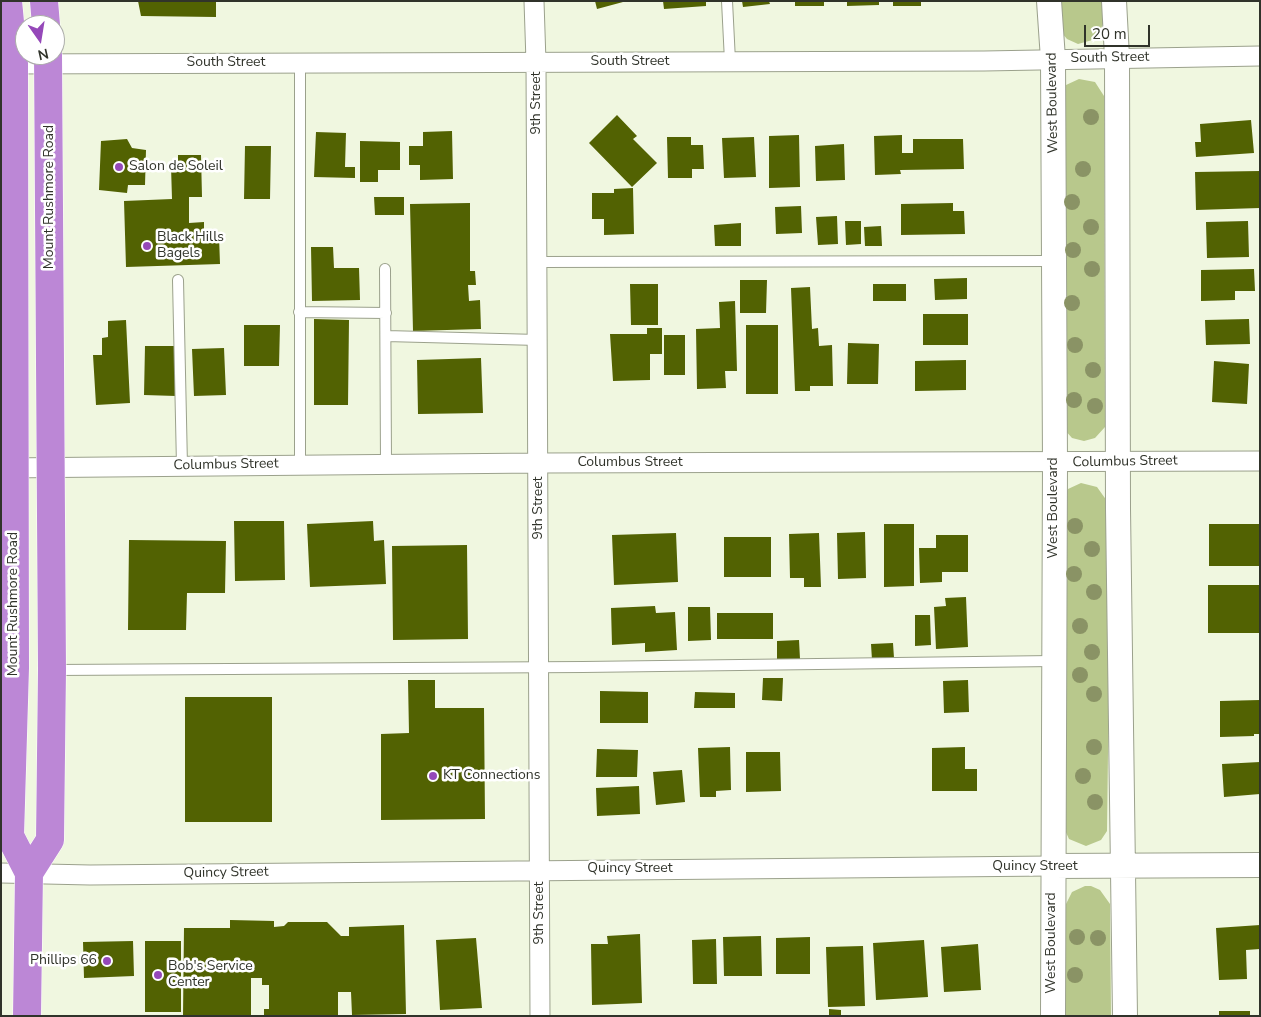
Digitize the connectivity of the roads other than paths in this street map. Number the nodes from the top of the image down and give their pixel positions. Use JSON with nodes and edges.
{"nodes":[{"id":1,"x":8,"y":1,"type":"edge"},
{"id":2,"x":44,"y":1,"type":"edge"},
{"id":3,"x":534,"y":1,"type":"edge"},
{"id":4,"x":727,"y":1,"type":"edge"},
{"id":5,"x":1049,"y":1,"type":"edge"},
{"id":6,"x":1114,"y":1,"type":"edge"},
{"id":7,"x":45,"y":15,"type":"edge"},
{"id":8,"x":1260,"y":56,"type":"edge"},
{"id":9,"x":1117,"y":57,"type":"junction"},
{"id":10,"x":65,"y":59,"type":"edge"},
{"id":11,"x":1053,"y":59,"type":"junction"},
{"id":12,"x":730,"y":61,"type":"junction"},
{"id":13,"x":536,"y":62,"type":"junction"},
{"id":14,"x":8,"y":64,"type":"edge"},
{"id":15,"x":300,"y":64,"type":"junction"},
{"id":16,"x":49,"y":65,"type":"edge"},
{"id":17,"x":1054,"y":261,"type":"junction"},
{"id":18,"x":538,"y":262,"type":"junction"},
{"id":19,"x":385,"y":269,"type":"dead end"},
{"id":20,"x":7,"y":270,"type":"edge"},
{"id":21,"x":178,"y":280,"type":"dead end"},
{"id":22,"x":300,"y":312,"type":"junction"},
{"id":23,"x":386,"y":313,"type":"junction"},
{"id":24,"x":386,"y":336,"type":"junction"},
{"id":25,"x":538,"y":340,"type":"junction"},
{"id":26,"x":1260,"y":461,"type":"edge"},
{"id":27,"x":1118,"y":462,"type":"junction"},
{"id":28,"x":539,"y":463,"type":"junction"},
{"id":29,"x":1055,"y":463,"type":"junction"},
{"id":30,"x":300,"y":464,"type":"junction"},
{"id":31,"x":386,"y":464,"type":"junction"},
{"id":32,"x":182,"y":466,"type":"junction"},
{"id":33,"x":51,"y":467,"type":"junction"},
{"id":34,"x":7,"y":468,"type":"edge"},
{"id":35,"x":1054,"y":661,"type":"junction"},
{"id":36,"x":539,"y":667,"type":"junction"},
{"id":37,"x":8,"y":668,"type":"edge"},
{"id":38,"x":52,"y":670,"type":"junction"},
{"id":39,"x":1260,"y":865,"type":"edge"},
{"id":40,"x":1052,"y":866,"type":"junction"},
{"id":41,"x":1123,"y":867,"type":"junction"},
{"id":42,"x":540,"y":870,"type":"junction"},
{"id":43,"x":1,"y":873,"type":"edge"},
{"id":44,"x":29,"y":873,"type":"junction"},
{"id":45,"x":27,"y":1016,"type":"edge"},
{"id":46,"x":540,"y":1016,"type":"edge"},
{"id":47,"x":1053,"y":1016,"type":"edge"},
{"id":48,"x":1125,"y":1016,"type":"edge"}],
"edges":[{"from":1,"to":14,"type":"highway","name":"Mount Rushmore Road"},
{"from":2,"to":7,"type":"highway"},
{"from":3,"to":13,"type":"street","name":"9th Street"},
{"from":4,"to":12,"type":"lane"},
{"from":5,"to":11,"type":"street","name":"West Boulevard"},
{"from":6,"to":9,"type":"street"},
{"from":8,"to":9,"type":"street","name":"South Street"},
{"from":9,"to":11,"type":"street","name":"South Street"},
{"from":9,"to":27,"type":"street"},
{"from":10,"to":15,"type":"street","name":"South Street"},
{"from":11,"to":12,"type":"street","name":"South Street"},
{"from":11,"to":17,"type":"street","name":"West Boulevard"},
{"from":12,"to":13,"type":"street","name":"South Street"},
{"from":13,"to":15,"type":"street","name":"South Street"},
{"from":13,"to":18,"type":"street","name":"9th Street"},
{"from":14,"to":20,"type":"highway","name":"Mount Rushmore Road"},
{"from":15,"to":22,"type":"lane"},
{"from":16,"to":33,"type":"highway","name":"Mount Rushmore Road"},
{"from":17,"to":18,"type":"lane"},
{"from":17,"to":29,"type":"street","name":"West Boulevard"},
{"from":18,"to":25,"type":"street","name":"9th Street"},
{"from":19,"to":23,"type":"lane"},
{"from":20,"to":34,"type":"highway","name":"Mount Rushmore Road"},
{"from":21,"to":32,"type":"lane"},
{"from":22,"to":23,"type":"lane"},
{"from":22,"to":30,"type":"lane"},
{"from":23,"to":24,"type":"lane"},
{"from":24,"to":25,"type":"lane"},
{"from":24,"to":31,"type":"lane"},
{"from":25,"to":28,"type":"street","name":"9th Street"},
{"from":26,"to":27,"type":"street","name":"Columbus Street"},
{"from":27,"to":29,"type":"street","name":"Columbus Street"},
{"from":27,"to":41,"type":"street"},
{"from":28,"to":29,"type":"street","name":"Columbus Street"},
{"from":28,"to":31,"type":"street","name":"Columbus Street"},
{"from":28,"to":36,"type":"street","name":"9th Street"},
{"from":29,"to":35,"type":"street","name":"West Boulevard"},
{"from":30,"to":31,"type":"street","name":"Columbus Street"},
{"from":30,"to":32,"type":"street","name":"Columbus Street"},
{"from":32,"to":33,"type":"street","name":"Columbus Street"},
{"from":33,"to":34,"type":"street","name":"Columbus Street"},
{"from":33,"to":38,"type":"highway","name":"Mount Rushmore Road"},
{"from":34,"to":37,"type":"highway","name":"Mount Rushmore Road"},
{"from":35,"to":36,"type":"lane"},
{"from":35,"to":40,"type":"street","name":"West Boulevard"},
{"from":36,"to":38,"type":"lane"},
{"from":36,"to":42,"type":"street","name":"9th Street"},
{"from":37,"to":44,"type":"highway","name":"Mount Rushmore Road"},
{"from":38,"to":44,"type":"highway","name":"Mount Rushmore Road"},
{"from":39,"to":41,"type":"street","name":"Quincy Street"},
{"from":40,"to":41,"type":"street","name":"Quincy Street"},
{"from":40,"to":42,"type":"street","name":"Quincy Street"},
{"from":40,"to":47,"type":"street","name":"West Boulevard"},
{"from":41,"to":48,"type":"street"},
{"from":42,"to":44,"type":"street","name":"Quincy Street"},
{"from":42,"to":46,"type":"street","name":"9th Street"},
{"from":43,"to":44,"type":"street","name":"Quincy Street"},
{"from":44,"to":45,"type":"highway","name":"Mount Rushmore Road"}]}
